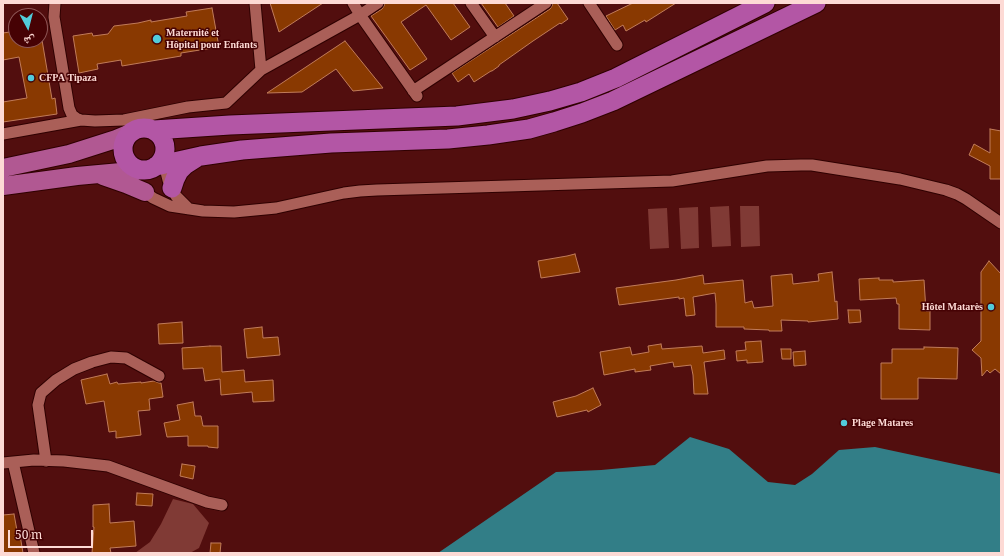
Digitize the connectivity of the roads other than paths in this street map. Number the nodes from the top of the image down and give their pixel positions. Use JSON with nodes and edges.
{"nodes":[{"id":1,"x":55,"y":3,"type":"edge"},
{"id":2,"x":255,"y":3,"type":"edge"},
{"id":3,"x":352,"y":3,"type":"edge"},
{"id":4,"x":378,"y":3,"type":"edge"},
{"id":5,"x":471,"y":3,"type":"edge"},
{"id":6,"x":546,"y":3,"type":"edge"},
{"id":7,"x":589,"y":3,"type":"edge"},
{"id":8,"x":765,"y":3,"type":"edge"},
{"id":9,"x":816,"y":3,"type":"edge"},
{"id":10,"x":360,"y":15,"type":"junction"},
{"id":11,"x":495,"y":37,"type":"junction"},
{"id":12,"x":617,"y":45,"type":"dead end"},
{"id":13,"x":261,"y":70,"type":"junction"},
{"id":14,"x":81,"y":120,"type":"junction"},
{"id":15,"x":141,"y":127,"type":"junction"},
{"id":16,"x":3,"y":134,"type":"edge"},
{"id":17,"x":201,"y":156,"type":"junction"},
{"id":18,"x":148,"y":165,"type":"junction"},
{"id":19,"x":3,"y":168,"type":"edge"},
{"id":20,"x":97,"y":174,"type":"junction"},
{"id":21,"x":3,"y":186,"type":"edge"},
{"id":22,"x":172,"y":188,"type":"junction"},
{"id":23,"x":145,"y":192,"type":"junction"},
{"id":24,"x":189,"y":209,"type":"junction"},
{"id":25,"x":1001,"y":223,"type":"edge"},
{"id":26,"x":158,"y":376,"type":"dead end"},
{"id":27,"x":46,"y":461,"type":"junction"},
{"id":28,"x":8,"y":462,"type":"edge"},
{"id":29,"x":222,"y":505,"type":"dead end"},
{"id":30,"x":34,"y":553,"type":"edge"}],
"edges":[{"from":1,"to":14,"type":"street"},
{"from":2,"to":13,"type":"street"},
{"from":3,"to":10,"type":"street"},
{"from":4,"to":10,"type":"street"},
{"from":5,"to":11,"type":"street"},
{"from":6,"to":11,"type":"street"},
{"from":7,"to":12,"type":"street"},
{"from":8,"to":15,"type":"highway"},
{"from":9,"to":17,"type":"highway"},
{"from":10,"to":11,"type":"street"},
{"from":10,"to":13,"type":"street"},
{"from":13,"to":15,"type":"street"},
{"from":14,"to":15,"type":"street"},
{"from":14,"to":16,"type":"street"},
{"from":15,"to":18,"type":"highway"},
{"from":15,"to":18,"type":"highway"},
{"from":15,"to":19,"type":"main road"},
{"from":17,"to":18,"type":"highway"},
{"from":17,"to":22,"type":"highway"},
{"from":18,"to":20,"type":"main road"},
{"from":18,"to":22,"type":"street"},
{"from":18,"to":23,"type":"street"},
{"from":20,"to":21,"type":"main road"},
{"from":20,"to":23,"type":"main road"},
{"from":22,"to":24,"type":"street"},
{"from":23,"to":24,"type":"street"},
{"from":24,"to":25,"type":"street"},
{"from":26,"to":27,"type":"street"},
{"from":27,"to":28,"type":"street"},
{"from":27,"to":29,"type":"street"},
{"from":28,"to":30,"type":"street"}]}
